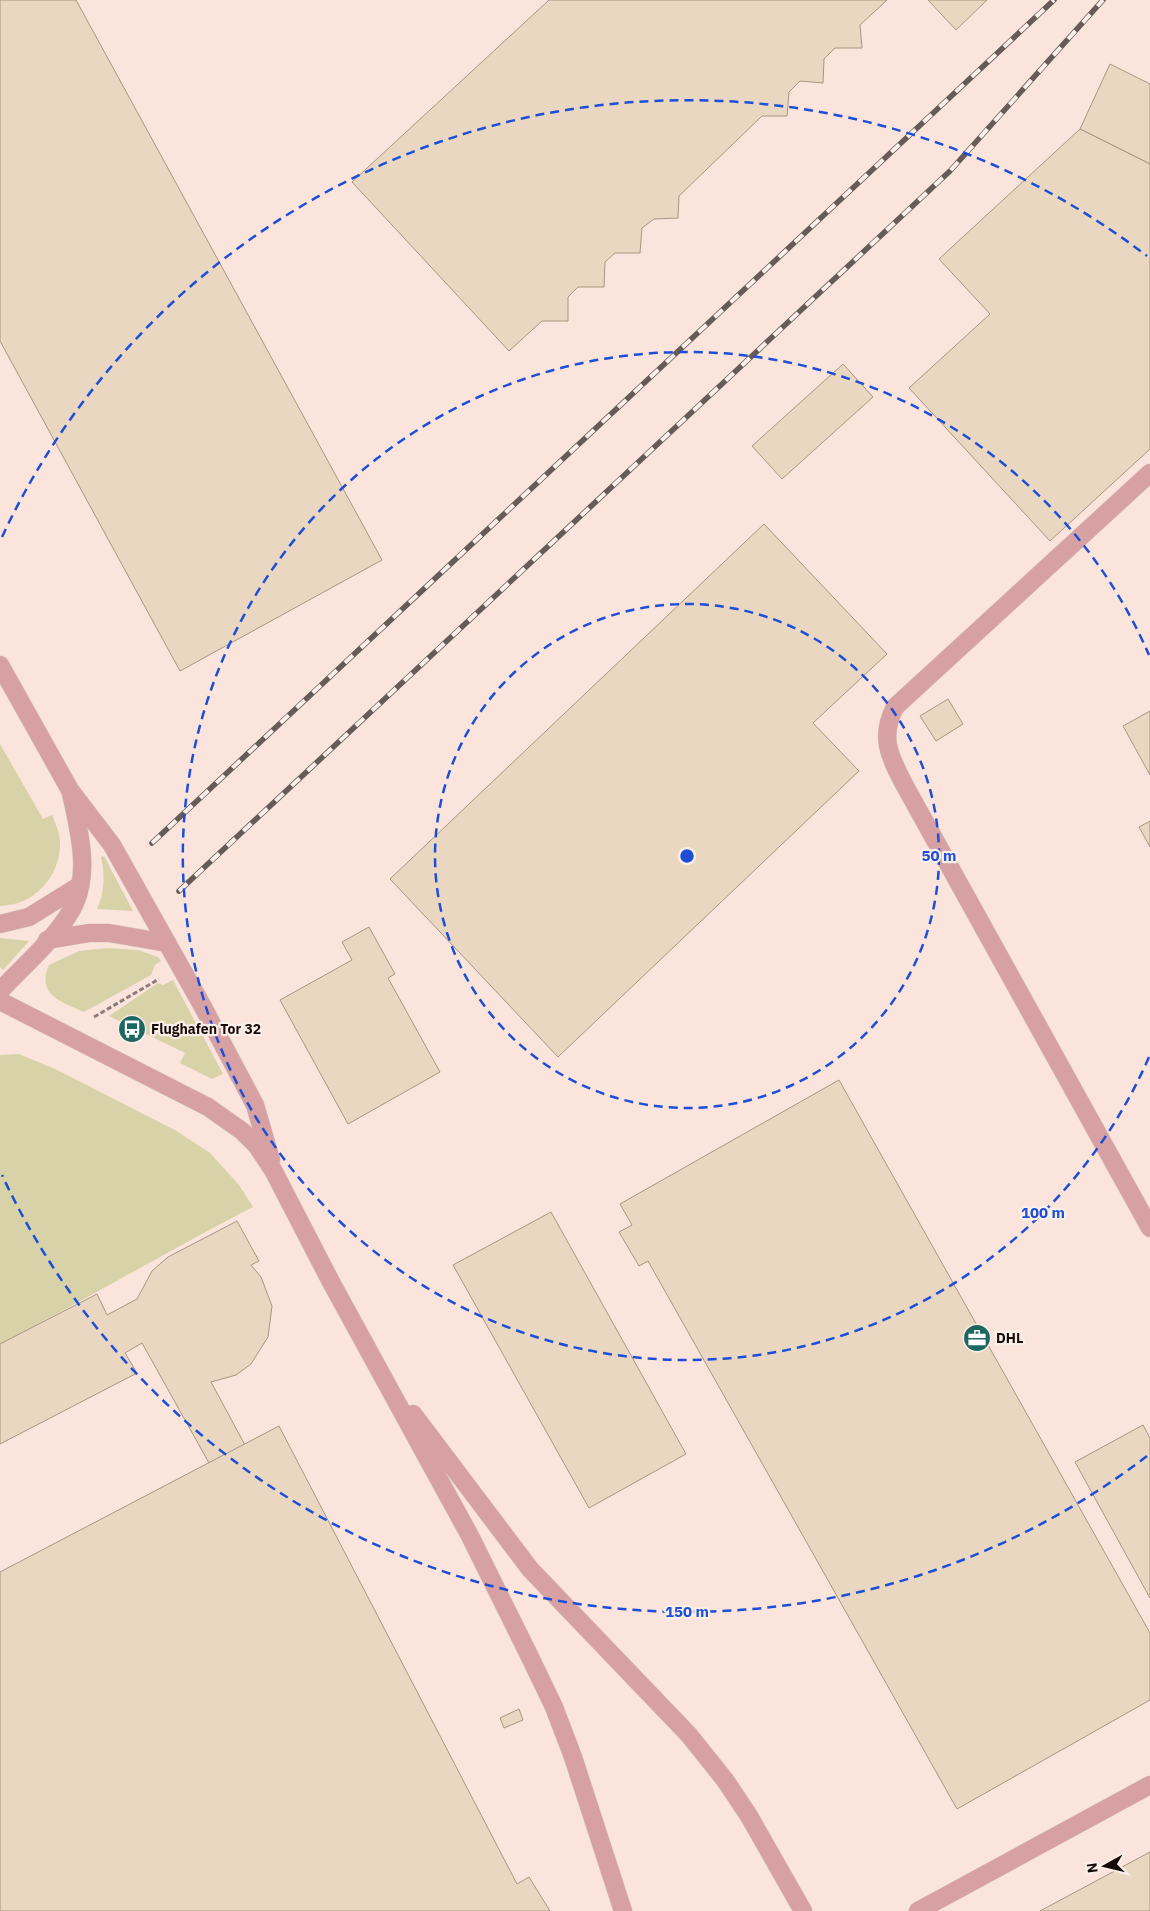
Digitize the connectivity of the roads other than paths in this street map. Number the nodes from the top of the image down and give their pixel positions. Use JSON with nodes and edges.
{"nodes":[{"id":1,"x":1150,"y":473,"type":"edge"},
{"id":2,"x":0,"y":665,"type":"edge"},
{"id":3,"x":70,"y":790,"type":"junction"},
{"id":4,"x":79,"y":886,"type":"junction"},
{"id":5,"x":0,"y":924,"type":"edge"},
{"id":6,"x":47,"y":940,"type":"junction"},
{"id":7,"x":167,"y":943,"type":"junction"},
{"id":8,"x":0,"y":991,"type":"edge"},
{"id":9,"x":0,"y":1001,"type":"edge"},
{"id":10,"x":273,"y":1170,"type":"junction"},
{"id":11,"x":1150,"y":1228,"type":"edge"},
{"id":12,"x":375,"y":1364,"type":"junction"},
{"id":13,"x":1150,"y":1785,"type":"edge"},
{"id":14,"x":623,"y":1911,"type":"edge"},
{"id":15,"x":803,"y":1911,"type":"edge"},
{"id":16,"x":918,"y":1911,"type":"edge"}],
"edges":[{"from":1,"to":11,"type":"lane"},
{"from":2,"to":3,"type":"lane"},
{"from":3,"to":4,"type":"lane"},
{"from":3,"to":7,"type":"lane"},
{"from":4,"to":5,"type":"lane"},
{"from":4,"to":6,"type":"lane"},
{"from":6,"to":7,"type":"lane"},
{"from":6,"to":8,"type":"lane"},
{"from":7,"to":10,"type":"lane"},
{"from":9,"to":10,"type":"lane"},
{"from":10,"to":12,"type":"lane"},
{"from":12,"to":14,"type":"lane"},
{"from":12,"to":15,"type":"lane"},
{"from":13,"to":16,"type":"lane"}]}
